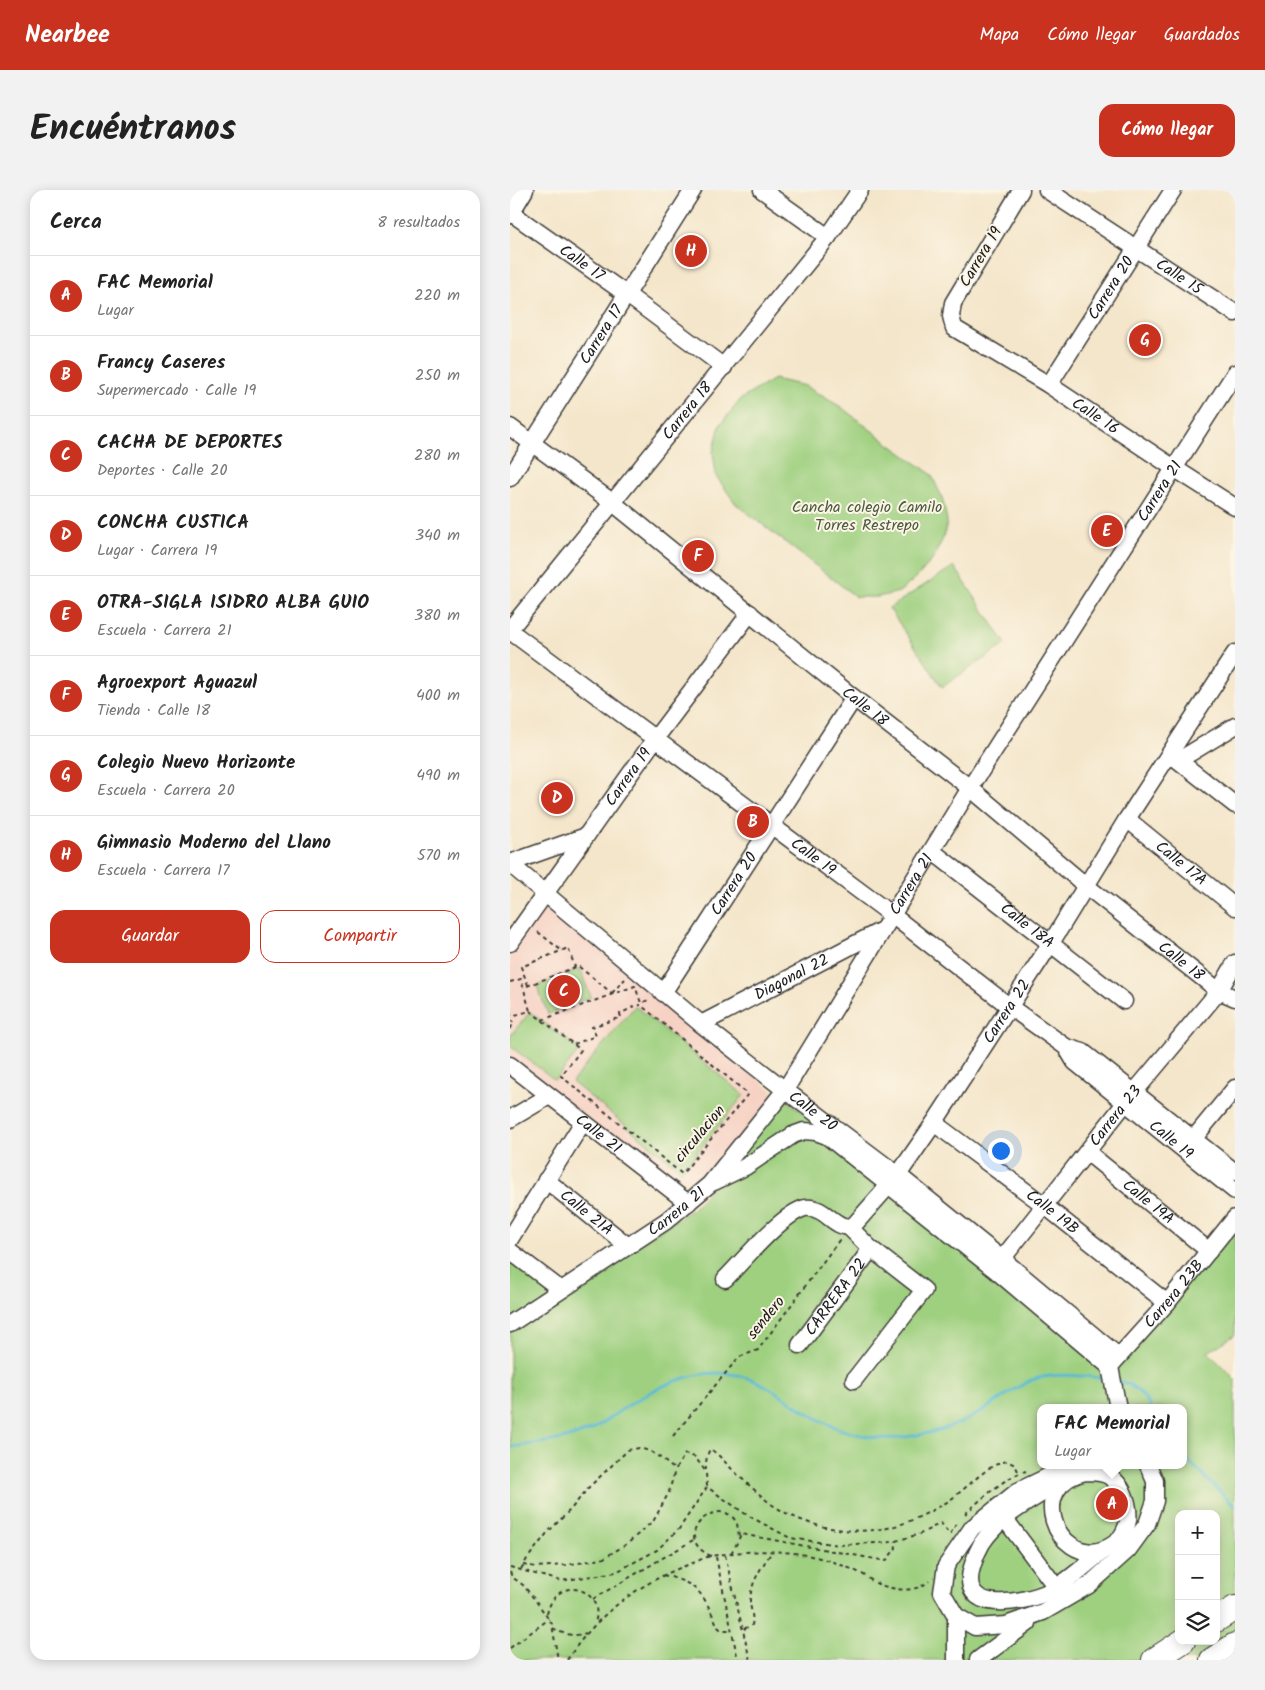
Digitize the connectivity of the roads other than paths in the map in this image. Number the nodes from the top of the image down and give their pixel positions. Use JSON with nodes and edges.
{"nodes":[{"id":1,"x":525,"y":190,"type":"edge"},
{"id":2,"x":693,"y":190,"type":"edge"},
{"id":3,"x":762,"y":190,"type":"edge"},
{"id":4,"x":860,"y":190,"type":"edge"},
{"id":5,"x":1021,"y":190,"type":"edge"},
{"id":6,"x":1047,"y":190,"type":"edge"},
{"id":7,"x":1173,"y":190,"type":"edge"},
{"id":8,"x":510,"y":213,"type":"edge"},
{"id":9,"x":828,"y":237,"type":"junction"},
{"id":10,"x":1136,"y":247,"type":"junction"},
{"id":11,"x":626,"y":294,"type":"junction"},
{"id":12,"x":1235,"y":313,"type":"edge"},
{"id":13,"x":954,"y":328,"type":"joint"},
{"id":14,"x":724,"y":367,"type":"junction"},
{"id":15,"x":1235,"y":373,"type":"edge"},
{"id":16,"x":1049,"y":385,"type":"junction"},
{"id":17,"x":510,"y":427,"type":"edge"},
{"id":18,"x":532,"y":442,"type":"junction"},
{"id":19,"x":1174,"y":468,"type":"junction"},
{"id":20,"x":510,"y":478,"type":"edge"},
{"id":21,"x":612,"y":502,"type":"junction"},
{"id":22,"x":1235,"y":507,"type":"edge"},
{"id":23,"x":750,"y":613,"type":"junction"},
{"id":24,"x":510,"y":630,"type":"edge"},
{"id":25,"x":1235,"y":653,"type":"edge"},
{"id":26,"x":854,"y":698,"type":"junction"},
{"id":27,"x":1235,"y":726,"type":"edge"},
{"id":28,"x":655,"y":739,"type":"junction"},
{"id":29,"x":1175,"y":757,"type":"junction"},
{"id":30,"x":970,"y":788,"type":"junction"},
{"id":31,"x":1235,"y":805,"type":"edge"},
{"id":32,"x":1126,"y":819,"type":"junction"},
{"id":33,"x":772,"y":826,"type":"junction"},
{"id":34,"x":586,"y":836,"type":"junction"},
{"id":35,"x":932,"y":851,"type":"junction"},
{"id":36,"x":510,"y":864,"type":"edge"},
{"id":37,"x":1085,"y":885,"type":"junction"},
{"id":38,"x":545,"y":894,"type":"junction"},
{"id":39,"x":1235,"y":907,"type":"edge"},
{"id":40,"x":892,"y":915,"type":"junction"},
{"id":41,"x":882,"y":930,"type":"junction"},
{"id":42,"x":510,"y":943,"type":"edge"},
{"id":43,"x":1051,"y":943,"type":"junction"},
{"id":44,"x":1235,"y":963,"type":"edge"},
{"id":45,"x":1219,"y":991,"type":"junction"},
{"id":46,"x":659,"y":995,"type":"junction"},
{"id":47,"x":1235,"y":998,"type":"edge"},
{"id":48,"x":1124,"y":1001,"type":"dead end"},
{"id":49,"x":1010,"y":1007,"type":"junction"},
{"id":50,"x":1235,"y":1011,"type":"edge"},
{"id":51,"x":701,"y":1024,"type":"junction"},
{"id":52,"x":510,"y":1065,"type":"edge"},
{"id":53,"x":1235,"y":1088,"type":"edge"},
{"id":54,"x":785,"y":1090,"type":"junction"},
{"id":55,"x":549,"y":1096,"type":"junction"},
{"id":56,"x":1130,"y":1098,"type":"junction"},
{"id":57,"x":510,"y":1119,"type":"edge"},
{"id":58,"x":583,"y":1122,"type":"junction"},
{"id":59,"x":934,"y":1123,"type":"junction"},
{"id":60,"x":1194,"y":1138,"type":"junction"},
{"id":61,"x":1087,"y":1152,"type":"junction"},
{"id":62,"x":1235,"y":1172,"type":"edge"},
{"id":63,"x":546,"y":1180,"type":"junction"},
{"id":64,"x":893,"y":1180,"type":"junction"},
{"id":65,"x":710,"y":1184,"type":"junction"},
{"id":66,"x":1235,"y":1191,"type":"edge"},
{"id":67,"x":688,"y":1203,"type":"junction"},
{"id":68,"x":1044,"y":1205,"type":"junction"},
{"id":69,"x":1235,"y":1218,"type":"edge"},
{"id":70,"x":849,"y":1227,"type":"junction"},
{"id":71,"x":510,"y":1239,"type":"edge"},
{"id":72,"x":628,"y":1246,"type":"junction"},
{"id":73,"x":871,"y":1249,"type":"junction"},
{"id":74,"x":510,"y":1251,"type":"edge"},
{"id":75,"x":1209,"y":1251,"type":"junction"},
{"id":76,"x":998,"y":1264,"type":"junction"},
{"id":77,"x":725,"y":1279,"type":"dead end"},
{"id":78,"x":560,"y":1289,"type":"junction"},
{"id":79,"x":1167,"y":1303,"type":"junction"},
{"id":80,"x":510,"y":1324,"type":"edge"},
{"id":81,"x":800,"y":1345,"type":"dead end"},
{"id":82,"x":1114,"y":1362,"type":"junction"},
{"id":83,"x":854,"y":1380,"type":"dead end"},
{"id":84,"x":1117,"y":1404,"type":"edge"},
{"id":85,"x":1150,"y":1469,"type":"edge"},
{"id":86,"x":1069,"y":1472,"type":"edge"},
{"id":87,"x":1001,"y":1513,"type":"junction"},
{"id":88,"x":1107,"y":1548,"type":"junction"},
{"id":89,"x":1057,"y":1593,"type":"junction"},
{"id":90,"x":1235,"y":1608,"type":"edge"},
{"id":91,"x":1043,"y":1612,"type":"junction"},
{"id":92,"x":956,"y":1616,"type":"junction"},
{"id":93,"x":1220,"y":1617,"type":"edge"},
{"id":94,"x":989,"y":1626,"type":"junction"},
{"id":95,"x":1177,"y":1645,"type":"edge"},
{"id":96,"x":1235,"y":1645,"type":"edge"},
{"id":97,"x":956,"y":1660,"type":"edge"},
{"id":98,"x":978,"y":1660,"type":"edge"},
{"id":99,"x":1154,"y":1660,"type":"edge"},
{"id":100,"x":1212,"y":1660,"type":"edge"}],
"edges":[{"from":1,"to":8,"type":"street"},
{"from":2,"to":11,"type":"street","name":"Carrera 17"},
{"from":3,"to":9,"type":"street"},
{"from":4,"to":9,"type":"street","name":"Carrera 18"},
{"from":5,"to":13,"type":"street","name":"Carrera 19"},
{"from":6,"to":10,"type":"street","name":"Calle 15"},
{"from":7,"to":10,"type":"street","name":"Carrera 20"},
{"from":8,"to":11,"type":"street","name":"Calle 17"},
{"from":9,"to":14,"type":"street","name":"Carrera 18"},
{"from":10,"to":12,"type":"street","name":"Calle 15"},
{"from":10,"to":16,"type":"street","name":"Carrera 20"},
{"from":11,"to":14,"type":"street","name":"Calle 17"},
{"from":11,"to":18,"type":"street","name":"Carrera 17"},
{"from":13,"to":16,"type":"street","name":"Calle 16"},
{"from":14,"to":21,"type":"street","name":"Carrera 18"},
{"from":15,"to":19,"type":"street","name":"Carrera 21"},
{"from":16,"to":19,"type":"street","name":"Calle 16"},
{"from":17,"to":18,"type":"street","name":"Calle 18"},
{"from":18,"to":20,"type":"street","name":"Carrera 17"},
{"from":18,"to":21,"type":"street","name":"Calle 18"},
{"from":19,"to":22,"type":"street","name":"Calle 16"},
{"from":19,"to":30,"type":"street","name":"Carrera 21"},
{"from":21,"to":23,"type":"street","name":"Calle 18"},
{"from":21,"to":24,"type":"street","name":"Carrera 18"},
{"from":23,"to":26,"type":"street","name":"Calle 18"},
{"from":23,"to":28,"type":"street","name":"Carrera 19"},
{"from":24,"to":28,"type":"street","name":"Calle 19"},
{"from":25,"to":29,"type":"street","name":"Carrera 22"},
{"from":26,"to":30,"type":"street","name":"Calle 18"},
{"from":26,"to":33,"type":"street","name":"Carrera 20"},
{"from":27,"to":29,"type":"street"},
{"from":28,"to":33,"type":"street","name":"Calle 19"},
{"from":28,"to":34,"type":"street","name":"Carrera 19"},
{"from":29,"to":31,"type":"street"},
{"from":29,"to":32,"type":"street","name":"Carrera 22"},
{"from":30,"to":35,"type":"street","name":"Carrera 21"},
{"from":30,"to":37,"type":"street","name":"Calle 18"},
{"from":32,"to":37,"type":"street","name":"Carrera 22"},
{"from":32,"to":39,"type":"street","name":"Calle 17A"},
{"from":33,"to":40,"type":"street","name":"Calle 19"},
{"from":33,"to":46,"type":"street","name":"Carrera 20"},
{"from":34,"to":36,"type":"street"},
{"from":34,"to":38,"type":"street","name":"Carrera 19"},
{"from":35,"to":40,"type":"street","name":"Carrera 21"},
{"from":35,"to":43,"type":"street","name":"Calle 18A"},
{"from":36,"to":38,"type":"street","name":"Calle 20"},
{"from":37,"to":43,"type":"street","name":"Carrera 22"},
{"from":37,"to":45,"type":"street","name":"Calle 18"},
{"from":38,"to":42,"type":"street","name":"Carrera 19"},
{"from":38,"to":46,"type":"street","name":"Calle 20"},
{"from":40,"to":41,"type":"street","name":"Carrera 21"},
{"from":40,"to":49,"type":"street","name":"Calle 19"},
{"from":41,"to":51,"type":"street","name":"Diagonal 22"},
{"from":41,"to":54,"type":"street","name":"Carrera 21"},
{"from":43,"to":48,"type":"street","name":"Calle 18A"},
{"from":43,"to":49,"type":"street","name":"Carrera 22"},
{"from":44,"to":45,"type":"street","name":"Carrera 23"},
{"from":45,"to":47,"type":"street","name":"Calle 18"},
{"from":45,"to":50,"type":"street","name":"Calle 18"},
{"from":45,"to":56,"type":"street","name":"Carrera 23"},
{"from":46,"to":51,"type":"street","name":"Calle 20"},
{"from":49,"to":56,"type":"street","name":"Calle 19"},
{"from":49,"to":59,"type":"street","name":"Carrera 22"},
{"from":51,"to":54,"type":"street","name":"Calle 20"},
{"from":52,"to":55,"type":"street","name":"Calle 21"},
{"from":53,"to":60,"type":"street"},
{"from":54,"to":64,"type":"street","name":"Calle 20"},
{"from":54,"to":65,"type":"street","name":"Carrera 21"},
{"from":55,"to":57,"type":"street"},
{"from":55,"to":58,"type":"street","name":"Calle 21"},
{"from":56,"to":60,"type":"street","name":"Calle 19"},
{"from":56,"to":61,"type":"street","name":"Carrera 23"},
{"from":56,"to":66,"type":"street","name":"Calle 19"},
{"from":58,"to":63,"type":"street"},
{"from":58,"to":67,"type":"street","name":"Calle 21"},
{"from":59,"to":64,"type":"street","name":"Carrera 22"},
{"from":59,"to":68,"type":"street","name":"Calle 19B"},
{"from":60,"to":62,"type":"street","name":"Calle 19"},
{"from":61,"to":68,"type":"street","name":"Carrera 23"},
{"from":61,"to":75,"type":"street","name":"Calle 19A"},
{"from":63,"to":71,"type":"street"},
{"from":63,"to":72,"type":"street","name":"Calle 21A"},
{"from":64,"to":65,"type":"street"},
{"from":64,"to":70,"type":"street","name":"Carrera 22"},
{"from":64,"to":76,"type":"street","name":"Calle 20"},
{"from":65,"to":67,"type":"street","name":"Carrera 21"},
{"from":67,"to":72,"type":"street","name":"Carrera 21"},
{"from":68,"to":76,"type":"street","name":"Carrera 23"},
{"from":68,"to":79,"type":"street","name":"Calle 19B"},
{"from":69,"to":75,"type":"street","name":"Carrera 23B"},
{"from":70,"to":73,"type":"street"},
{"from":70,"to":77,"type":"street"},
{"from":72,"to":78,"type":"street","name":"Carrera 21"},
{"from":73,"to":81,"type":"street","name":"CARRERA 22"},
{"from":73,"to":83,"type":"street"},
{"from":74,"to":78,"type":"street"},
{"from":75,"to":79,"type":"street","name":"Carrera 23B"},
{"from":76,"to":82,"type":"street","name":"Calle 20"},
{"from":78,"to":80,"type":"street","name":"Carrera 21"},
{"from":79,"to":82,"type":"street","name":"Carrera 23B"},
{"from":82,"to":84,"type":"street"},
{"from":85,"to":89,"type":"street"},
{"from":86,"to":87,"type":"street"},
{"from":86,"to":88,"type":"street"},
{"from":86,"to":88,"type":"street"},
{"from":87,"to":89,"type":"street"},
{"from":87,"to":89,"type":"street"},
{"from":87,"to":92,"type":"street"},
{"from":88,"to":89,"type":"street"},
{"from":89,"to":91,"type":"street"},
{"from":89,"to":94,"type":"street"},
{"from":90,"to":93,"type":"highway"},
{"from":91,"to":94,"type":"street"},
{"from":91,"to":98,"type":"street"},
{"from":92,"to":94,"type":"street"},
{"from":92,"to":97,"type":"street"},
{"from":95,"to":99,"type":"highway"},
{"from":96,"to":100,"type":"street"}]}
